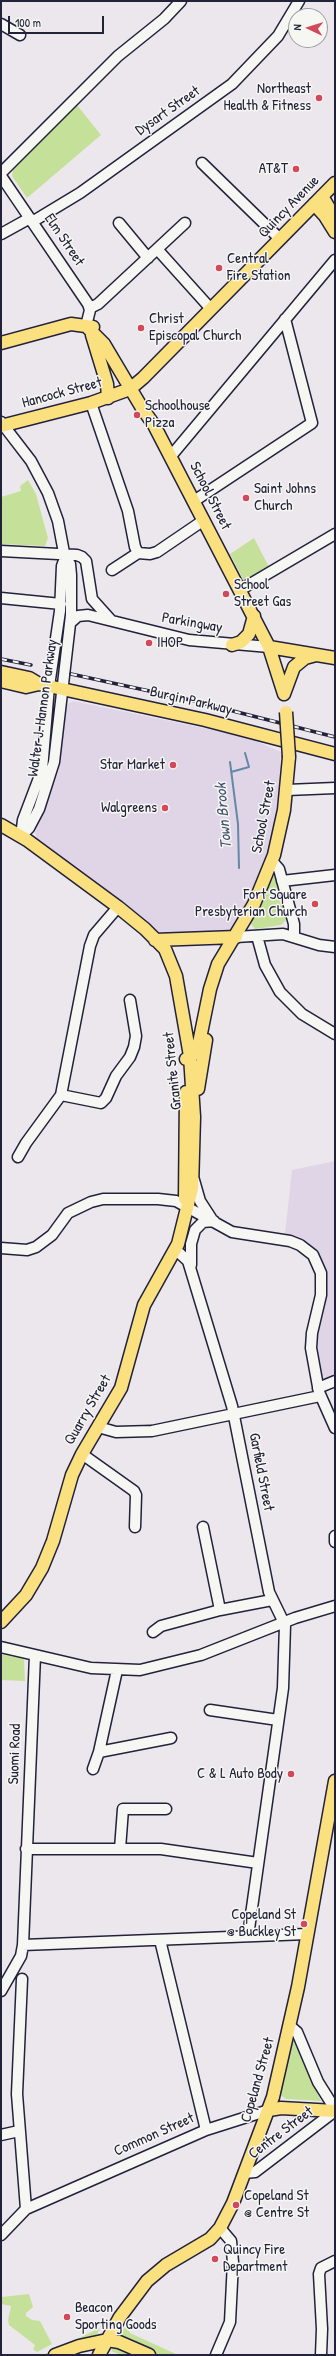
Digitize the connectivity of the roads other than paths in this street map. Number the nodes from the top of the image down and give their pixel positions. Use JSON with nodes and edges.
{"nodes":[{"id":1,"x":181,"y":1,"type":"edge"},
{"id":2,"x":299,"y":1,"type":"edge"},
{"id":3,"x":1,"y":24,"type":"edge"},
{"id":4,"x":20,"y":35,"type":"dead end"},
{"id":5,"x":202,"y":164,"type":"dead end"},
{"id":6,"x":1,"y":174,"type":"edge"},
{"id":7,"x":335,"y":183,"type":"edge"},
{"id":8,"x":318,"y":200,"type":"junction"},
{"id":9,"x":335,"y":218,"type":"edge"},
{"id":10,"x":31,"y":220,"type":"junction"},
{"id":11,"x":119,"y":223,"type":"dead end"},
{"id":12,"x":185,"y":223,"type":"dead end"},
{"id":13,"x":335,"y":232,"type":"edge"},
{"id":14,"x":1,"y":234,"type":"edge"},
{"id":15,"x":280,"y":239,"type":"junction"},
{"id":16,"x":157,"y":249,"type":"junction"},
{"id":17,"x":148,"y":258,"type":"junction"},
{"id":18,"x":335,"y":260,"type":"edge"},
{"id":19,"x":90,"y":308,"type":"junction"},
{"id":20,"x":211,"y":309,"type":"junction"},
{"id":21,"x":285,"y":319,"type":"junction"},
{"id":22,"x":86,"y":326,"type":"junction"},
{"id":23,"x":1,"y":343,"type":"edge"},
{"id":24,"x":133,"y":386,"type":"junction"},
{"id":25,"x":108,"y":398,"type":"junction"},
{"id":26,"x":91,"y":403,"type":"junction"},
{"id":27,"x":2,"y":424,"type":"edge"},
{"id":28,"x":171,"y":456,"type":"junction"},
{"id":29,"x":194,"y":501,"type":"junction"},
{"id":30,"x":204,"y":520,"type":"junction"},
{"id":31,"x":335,"y":534,"type":"edge"},
{"id":32,"x":1,"y":551,"type":"edge"},
{"id":33,"x":138,"y":553,"type":"junction"},
{"id":34,"x":65,"y":556,"type":"junction"},
{"id":35,"x":112,"y":570,"type":"dead end"},
{"id":36,"x":240,"y":590,"type":"junction"},
{"id":37,"x":1,"y":598,"type":"edge"},
{"id":38,"x":60,"y":604,"type":"junction"},
{"id":39,"x":254,"y":616,"type":"junction"},
{"id":40,"x":111,"y":620,"type":"junction"},
{"id":41,"x":70,"y":623,"type":"junction"},
{"id":42,"x":232,"y":645,"type":"junction"},
{"id":43,"x":269,"y":647,"type":"junction"},
{"id":44,"x":318,"y":654,"type":"junction"},
{"id":45,"x":335,"y":658,"type":"edge"},
{"id":46,"x":1,"y":672,"type":"edge"},
{"id":47,"x":1,"y":681,"type":"edge"},
{"id":48,"x":44,"y":685,"type":"junction"},
{"id":49,"x":61,"y":689,"type":"junction"},
{"id":50,"x":284,"y":694,"type":"junction"},
{"id":51,"x":335,"y":754,"type":"edge"},
{"id":52,"x":335,"y":788,"type":"edge"},
{"id":53,"x":287,"y":790,"type":"junction"},
{"id":54,"x":1,"y":825,"type":"edge"},
{"id":55,"x":21,"y":836,"type":"junction"},
{"id":56,"x":272,"y":861,"type":"junction"},
{"id":57,"x":335,"y":875,"type":"edge"},
{"id":58,"x":282,"y":882,"type":"junction"},
{"id":59,"x":118,"y":907,"type":"junction"},
{"id":60,"x":257,"y":936,"type":"junction"},
{"id":61,"x":294,"y":936,"type":"junction"},
{"id":62,"x":236,"y":937,"type":"junction"},
{"id":63,"x":155,"y":940,"type":"junction"},
{"id":64,"x":335,"y":947,"type":"edge"},
{"id":65,"x":130,"y":1000,"type":"dead end"},
{"id":66,"x":335,"y":1034,"type":"edge"},
{"id":67,"x":187,"y":1061,"type":"junction"},
{"id":68,"x":61,"y":1095,"type":"junction"},
{"id":69,"x":194,"y":1125,"type":"junction"},
{"id":70,"x":18,"y":1157,"type":"dead end"},
{"id":71,"x":192,"y":1170,"type":"junction"},
{"id":72,"x":186,"y":1206,"type":"junction"},
{"id":73,"x":214,"y":1221,"type":"junction"},
{"id":74,"x":1,"y":1248,"type":"edge"},
{"id":75,"x":176,"y":1250,"type":"junction"},
{"id":76,"x":192,"y":1275,"type":"junction"},
{"id":77,"x":335,"y":1382,"type":"edge"},
{"id":78,"x":319,"y":1392,"type":"junction"},
{"id":79,"x":234,"y":1414,"type":"junction"},
{"id":80,"x":98,"y":1427,"type":"junction"},
{"id":81,"x":335,"y":1428,"type":"edge"},
{"id":82,"x":82,"y":1454,"type":"junction"},
{"id":83,"x":135,"y":1527,"type":"dead end"},
{"id":84,"x":203,"y":1527,"type":"dead end"},
{"id":85,"x":335,"y":1536,"type":"edge"},
{"id":86,"x":335,"y":1542,"type":"edge"},
{"id":87,"x":272,"y":1600,"type":"junction"},
{"id":88,"x":335,"y":1606,"type":"edge"},
{"id":89,"x":220,"y":1610,"type":"junction"},
{"id":90,"x":1,"y":1622,"type":"edge"},
{"id":91,"x":284,"y":1622,"type":"junction"},
{"id":92,"x":153,"y":1632,"type":"dead end"},
{"id":93,"x":1,"y":1647,"type":"edge"},
{"id":94,"x":35,"y":1655,"type":"junction"},
{"id":95,"x":117,"y":1670,"type":"junction"},
{"id":96,"x":210,"y":1710,"type":"dead end"},
{"id":97,"x":278,"y":1720,"type":"junction"},
{"id":98,"x":171,"y":1738,"type":"dead end"},
{"id":99,"x":99,"y":1752,"type":"junction"},
{"id":100,"x":93,"y":1769,"type":"dead end"},
{"id":101,"x":335,"y":1781,"type":"edge"},
{"id":102,"x":166,"y":1809,"type":"dead end"},
{"id":103,"x":26,"y":1849,"type":"junction"},
{"id":104,"x":120,"y":1849,"type":"junction"},
{"id":105,"x":258,"y":1863,"type":"junction"},
{"id":106,"x":307,"y":1934,"type":"junction"},
{"id":107,"x":248,"y":1936,"type":"junction"},
{"id":108,"x":160,"y":1940,"type":"junction"},
{"id":109,"x":23,"y":1945,"type":"junction"},
{"id":110,"x":22,"y":1979,"type":"dead end"},
{"id":111,"x":1,"y":1991,"type":"edge"},
{"id":112,"x":290,"y":2026,"type":"junction"},
{"id":113,"x":269,"y":2110,"type":"junction"},
{"id":114,"x":335,"y":2110,"type":"edge"},
{"id":115,"x":206,"y":2130,"type":"junction"},
{"id":116,"x":18,"y":2131,"type":"junction"},
{"id":117,"x":1,"y":2135,"type":"edge"},
{"id":118,"x":244,"y":2173,"type":"junction"},
{"id":119,"x":26,"y":2209,"type":"junction"},
{"id":120,"x":220,"y":2228,"type":"junction"},
{"id":121,"x":1,"y":2235,"type":"edge"},
{"id":122,"x":335,"y":2261,"type":"edge"},
{"id":123,"x":107,"y":2340,"type":"junction"},
{"id":124,"x":55,"y":2355,"type":"edge"},
{"id":125,"x":99,"y":2355,"type":"edge"},
{"id":126,"x":149,"y":2355,"type":"edge"},
{"id":127,"x":216,"y":2355,"type":"edge"},
{"id":128,"x":321,"y":2355,"type":"edge"}],
"edges":[{"from":1,"to":6,"type":"street"},
{"from":2,"to":10,"type":"street","name":"Dysart Street"},
{"from":3,"to":4,"type":"street"},
{"from":5,"to":15,"type":"street"},
{"from":6,"to":10,"type":"street","name":"Elm Street"},
{"from":7,"to":8,"type":"main road","name":"Quincy Avenue"},
{"from":8,"to":9,"type":"main road"},
{"from":8,"to":13,"type":"main road"},
{"from":8,"to":15,"type":"main road","name":"Quincy Avenue"},
{"from":10,"to":14,"type":"street","name":"Dysart Street"},
{"from":10,"to":19,"type":"street","name":"Elm Street"},
{"from":11,"to":17,"type":"street"},
{"from":12,"to":16,"type":"street"},
{"from":15,"to":20,"type":"main road","name":"Quincy Avenue"},
{"from":16,"to":17,"type":"street"},
{"from":16,"to":20,"type":"street"},
{"from":17,"to":19,"type":"street"},
{"from":18,"to":21,"type":"street"},
{"from":19,"to":22,"type":"street"},
{"from":20,"to":24,"type":"main road","name":"Quincy Avenue"},
{"from":21,"to":28,"type":"street"},
{"from":21,"to":29,"type":"street"},
{"from":22,"to":23,"type":"main road"},
{"from":22,"to":24,"type":"main road"},
{"from":22,"to":25,"type":"main road"},
{"from":24,"to":25,"type":"main road","name":"Hancock Street"},
{"from":24,"to":28,"type":"main road","name":"School Street"},
{"from":25,"to":26,"type":"main road","name":"Hancock Street"},
{"from":26,"to":27,"type":"main road","name":"Hancock Street"},
{"from":26,"to":33,"type":"street"},
{"from":27,"to":34,"type":"street","name":"Walter J. Hannon Parkway"},
{"from":28,"to":29,"type":"main road","name":"School Street"},
{"from":29,"to":30,"type":"main road","name":"School Street"},
{"from":30,"to":33,"type":"street"},
{"from":30,"to":36,"type":"main road","name":"School Street"},
{"from":31,"to":36,"type":"street"},
{"from":32,"to":34,"type":"street"},
{"from":33,"to":35,"type":"street"},
{"from":34,"to":38,"type":"street","name":"Walter J. Hannon Parkway"},
{"from":34,"to":40,"type":"street"},
{"from":34,"to":41,"type":"street","name":"Walter J. Hannon Parkway"},
{"from":36,"to":39,"type":"main road","name":"School Street"},
{"from":37,"to":38,"type":"street"},
{"from":38,"to":48,"type":"street","name":"Walter J. Hannon Parkway"},
{"from":39,"to":42,"type":"main road"},
{"from":39,"to":43,"type":"main road","name":"School Street"},
{"from":40,"to":41,"type":"street","name":"Parkingway"},
{"from":40,"to":42,"type":"street","name":"Parkingway"},
{"from":41,"to":49,"type":"street","name":"Walter J. Hannon Parkway"},
{"from":42,"to":43,"type":"street","name":"Parkingway"},
{"from":43,"to":44,"type":"main road"},
{"from":43,"to":50,"type":"main road","name":"School Street"},
{"from":44,"to":45,"type":"main road"},
{"from":44,"to":50,"type":"main road"},
{"from":46,"to":48,"type":"main road","name":"Burgin Parkway"},
{"from":47,"to":48,"type":"main road","name":"Burgin Parkway"},
{"from":48,"to":49,"type":"main road","name":"Burgin Parkway"},
{"from":48,"to":55,"type":"street","name":"Walter J. Hannon Parkway"},
{"from":49,"to":51,"type":"main road","name":"Burgin Parkway"},
{"from":49,"to":55,"type":"street","name":"Walter J. Hannon Parkway"},
{"from":50,"to":53,"type":"main road","name":"School Street","bridge":true},
{"from":52,"to":53,"type":"street"},
{"from":53,"to":56,"type":"main road","name":"School Street"},
{"from":54,"to":55,"type":"main road","name":"Granite Street"},
{"from":55,"to":59,"type":"main road","name":"Granite Street"},
{"from":56,"to":58,"type":"street"},
{"from":56,"to":62,"type":"main road","name":"School Street"},
{"from":57,"to":58,"type":"street"},
{"from":58,"to":61,"type":"street"},
{"from":59,"to":63,"type":"main road","name":"Granite Street"},
{"from":59,"to":68,"type":"street"},
{"from":60,"to":61,"type":"street"},
{"from":60,"to":62,"type":"street"},
{"from":60,"to":66,"type":"street"},
{"from":61,"to":64,"type":"street"},
{"from":62,"to":63,"type":"main road"},
{"from":62,"to":67,"type":"main road","name":"School Street"},
{"from":62,"to":69,"type":"main road","name":"School Street"},
{"from":63,"to":67,"type":"main road","name":"Granite Street"},
{"from":65,"to":68,"type":"street"},
{"from":67,"to":69,"type":"main road","name":"Granite Street"},
{"from":67,"to":72,"type":"main road","name":"Granite Street"},
{"from":68,"to":70,"type":"street"},
{"from":69,"to":71,"type":"main road","name":"Granite Street"},
{"from":71,"to":72,"type":"main road","name":"Granite Street"},
{"from":71,"to":73,"type":"street"},
{"from":72,"to":73,"type":"street"},
{"from":72,"to":74,"type":"street"},
{"from":72,"to":75,"type":"main road","name":"Quarry Street"},
{"from":73,"to":76,"type":"street","name":"Garfield Street"},
{"from":73,"to":78,"type":"street"},
{"from":75,"to":76,"type":"street","name":"Garfield Street"},
{"from":75,"to":80,"type":"main road","name":"Quarry Street"},
{"from":76,"to":79,"type":"street","name":"Garfield Street"},
{"from":77,"to":78,"type":"street"},
{"from":78,"to":79,"type":"street"},
{"from":78,"to":81,"type":"street"},
{"from":79,"to":80,"type":"street"},
{"from":79,"to":87,"type":"street","name":"Garfield Street"},
{"from":80,"to":82,"type":"main road","name":"Quarry Street"},
{"from":82,"to":83,"type":"street"},
{"from":82,"to":90,"type":"main road","name":"Quarry Street"},
{"from":84,"to":89,"type":"street"},
{"from":85,"to":86,"type":"street"},
{"from":87,"to":89,"type":"street"},
{"from":87,"to":91,"type":"street","name":"Garfield Street"},
{"from":88,"to":91,"type":"street"},
{"from":89,"to":92,"type":"street"},
{"from":91,"to":95,"type":"street"},
{"from":91,"to":97,"type":"street"},
{"from":93,"to":94,"type":"street"},
{"from":94,"to":95,"type":"street"},
{"from":94,"to":103,"type":"street","name":"Suomi Road"},
{"from":95,"to":99,"type":"street"},
{"from":96,"to":97,"type":"street"},
{"from":97,"to":105,"type":"street"},
{"from":98,"to":99,"type":"street"},
{"from":99,"to":100,"type":"street"},
{"from":101,"to":106,"type":"main road","name":"Copeland Street"},
{"from":102,"to":104,"type":"street"},
{"from":103,"to":104,"type":"street"},
{"from":103,"to":109,"type":"street","name":"Suomi Road"},
{"from":104,"to":105,"type":"street"},
{"from":105,"to":107,"type":"street"},
{"from":106,"to":107,"type":"street"},
{"from":106,"to":112,"type":"main road","name":"Copeland Street"},
{"from":107,"to":108,"type":"street"},
{"from":108,"to":109,"type":"street"},
{"from":108,"to":115,"type":"street"},
{"from":109,"to":111,"type":"street","name":"Suomi Road"},
{"from":110,"to":116,"type":"street"},
{"from":112,"to":113,"type":"main road","name":"Copeland Street"},
{"from":112,"to":114,"type":"street"},
{"from":113,"to":114,"type":"main road","name":"Common Street"},
{"from":113,"to":115,"type":"street","name":"Common Street"},
{"from":113,"to":118,"type":"main road","name":"Copeland Street"},
{"from":114,"to":118,"type":"street","name":"Centre Street"},
{"from":115,"to":119,"type":"street","name":"Common Street"},
{"from":116,"to":117,"type":"street"},
{"from":116,"to":119,"type":"street"},
{"from":118,"to":120,"type":"main road","name":"Copeland Street"},
{"from":119,"to":121,"type":"street","name":"Common Street"},
{"from":120,"to":123,"type":"main road","name":"Copeland Street"},
{"from":120,"to":127,"type":"street"},
{"from":122,"to":128,"type":"street"},
{"from":123,"to":124,"type":"main road"},
{"from":123,"to":125,"type":"main road","name":"Copeland Street"},
{"from":123,"to":126,"type":"main road"}]}
